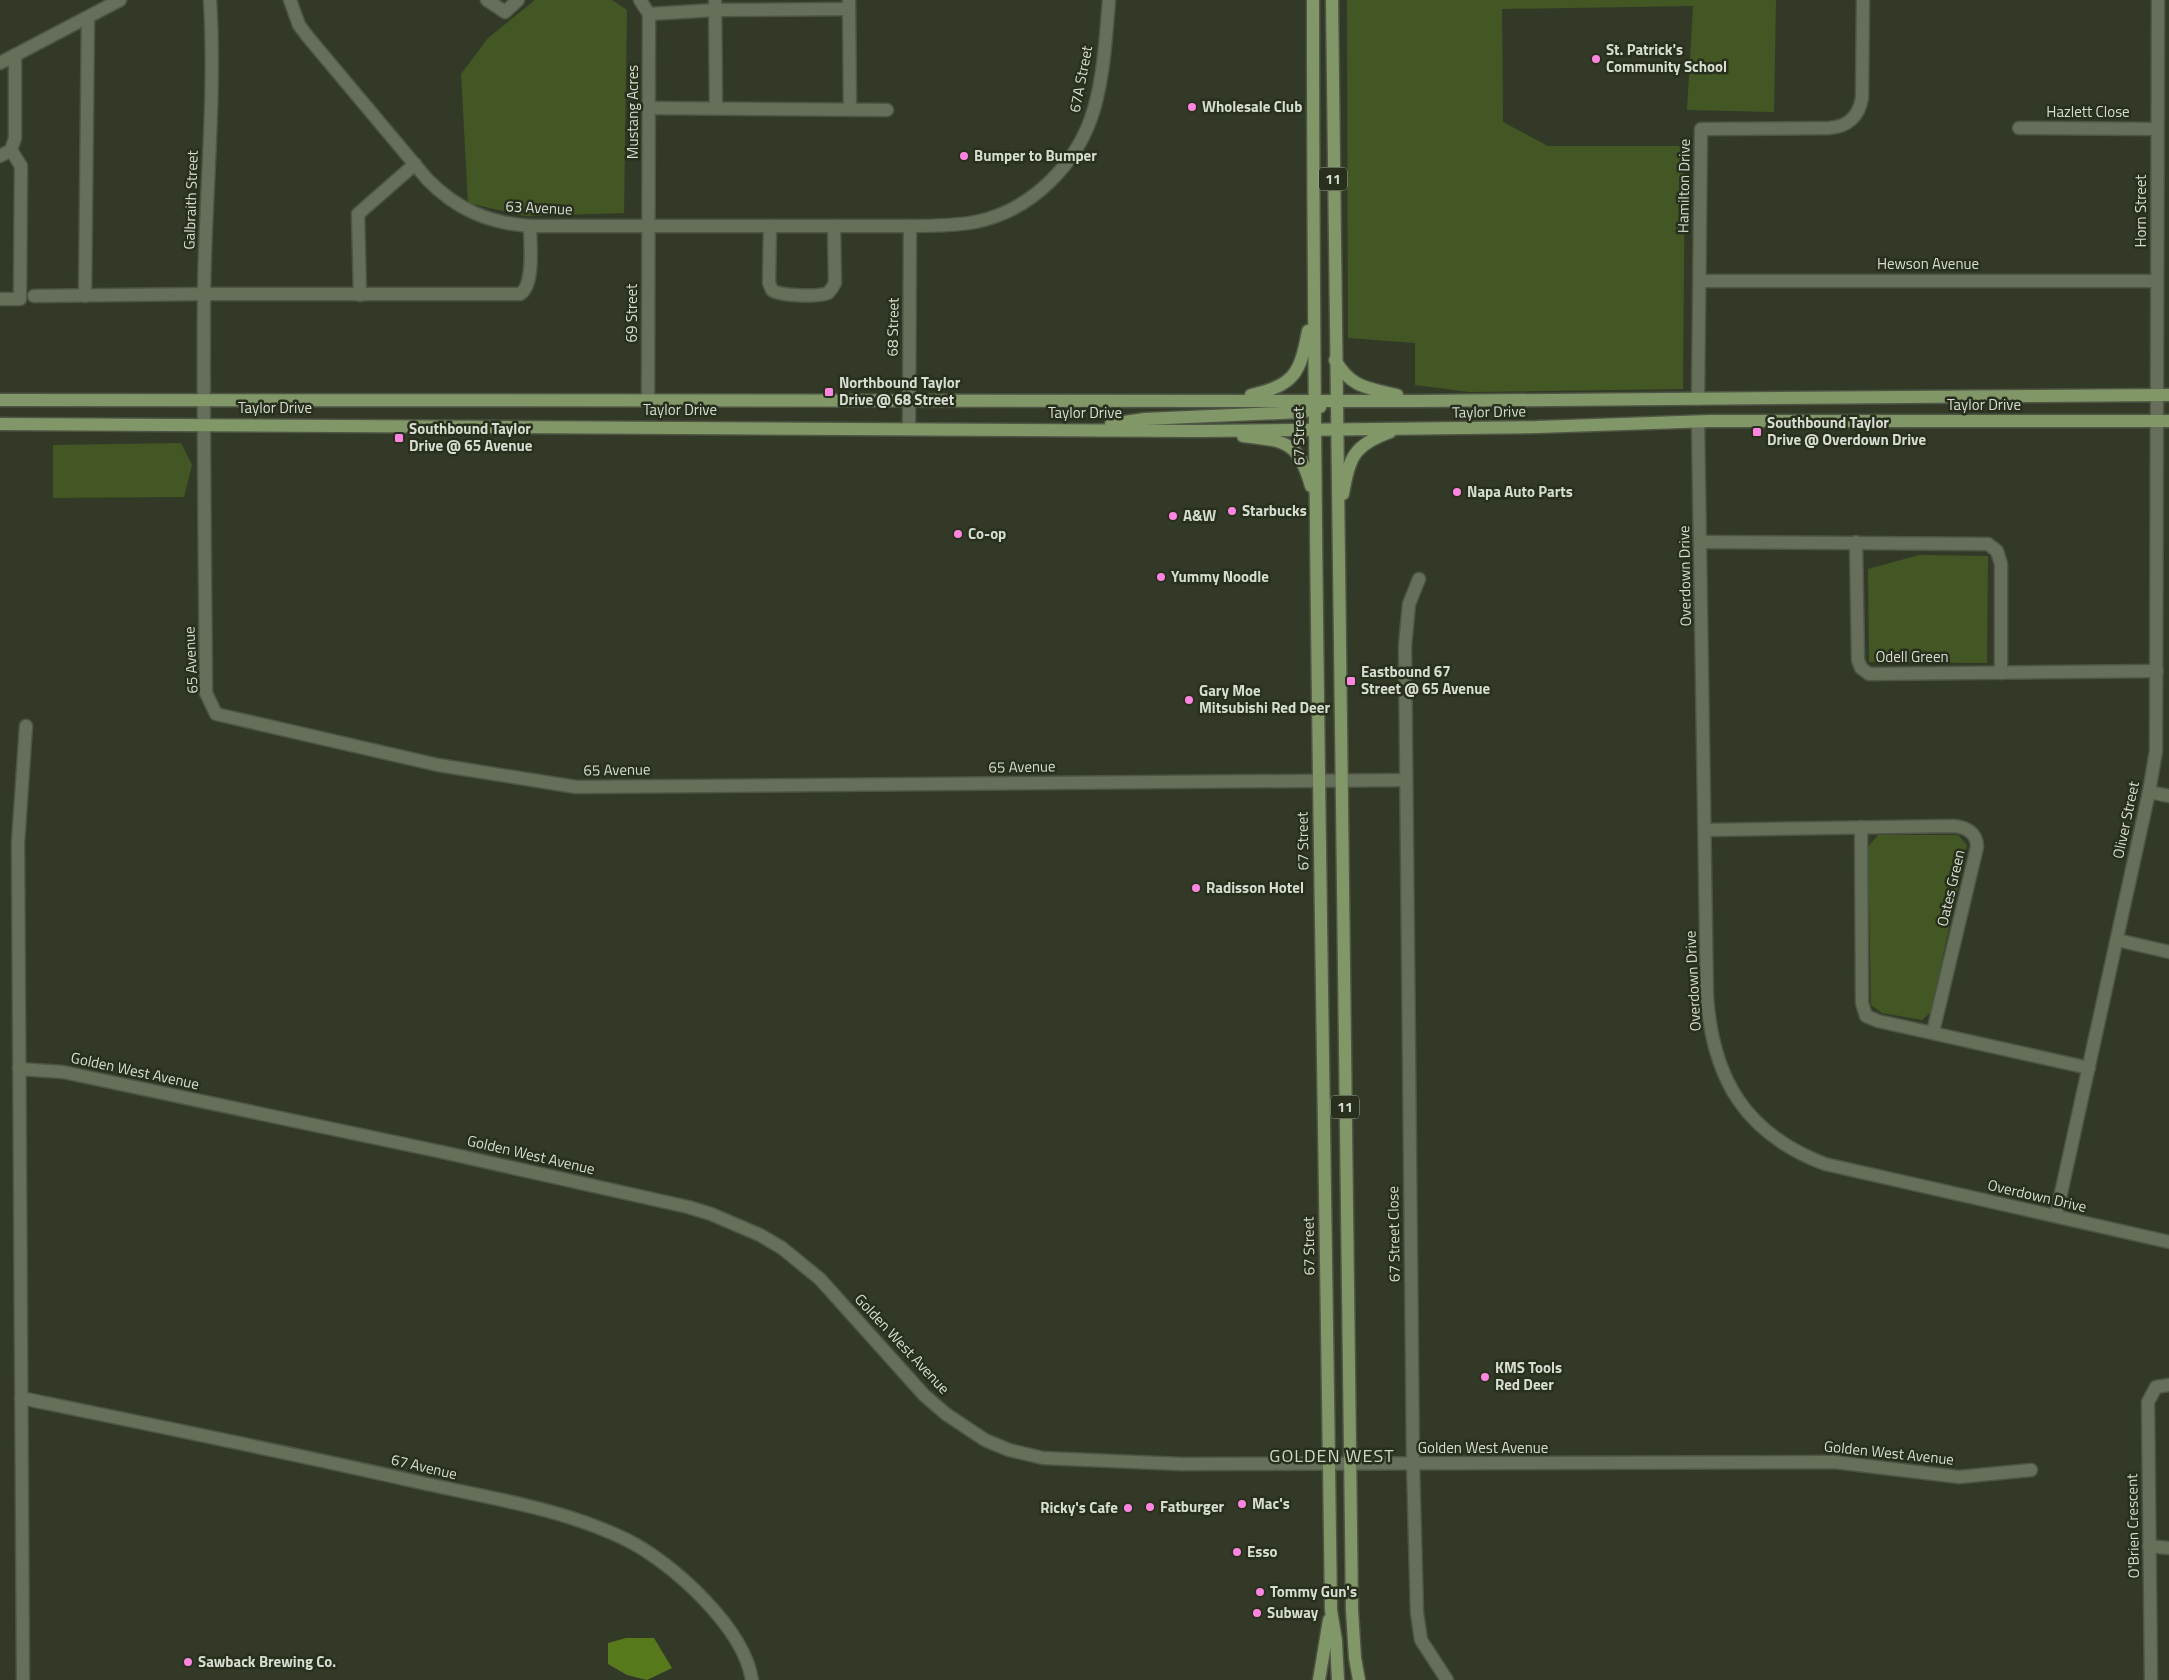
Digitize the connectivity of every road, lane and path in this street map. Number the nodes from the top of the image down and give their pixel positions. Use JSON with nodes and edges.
{"nodes":[{"id":1,"x":120,"y":0,"type":"edge"},
{"id":2,"x":210,"y":0,"type":"edge"},
{"id":3,"x":290,"y":0,"type":"edge"},
{"id":4,"x":488,"y":0,"type":"edge"},
{"id":5,"x":518,"y":0,"type":"edge"},
{"id":6,"x":640,"y":0,"type":"edge"},
{"id":7,"x":1109,"y":0,"type":"edge"},
{"id":8,"x":1313,"y":0,"type":"edge"},
{"id":9,"x":1332,"y":0,"type":"edge"},
{"id":10,"x":1863,"y":0,"type":"edge"},
{"id":11,"x":2158,"y":0,"type":"edge"},
{"id":12,"x":715,"y":5,"type":"edge"},
{"id":13,"x":849,"y":5,"type":"edge"},
{"id":14,"x":649,"y":14,"type":"junction"},
{"id":15,"x":88,"y":17,"type":"junction"},
{"id":16,"x":15,"y":55,"type":"junction"},
{"id":17,"x":0,"y":63,"type":"edge"},
{"id":18,"x":649,"y":108,"type":"junction"},
{"id":19,"x":716,"y":108,"type":"junction"},
{"id":20,"x":850,"y":110,"type":"junction"},
{"id":21,"x":887,"y":110,"type":"dead end"},
{"id":22,"x":2019,"y":128,"type":"dead end"},
{"id":23,"x":2157,"y":128,"type":"junction"},
{"id":24,"x":5,"y":153,"type":"edge"},
{"id":25,"x":415,"y":164,"type":"junction"},
{"id":26,"x":2163,"y":168,"type":"edge"},
{"id":27,"x":530,"y":226,"type":"junction"},
{"id":28,"x":649,"y":226,"type":"junction"},
{"id":29,"x":770,"y":226,"type":"junction"},
{"id":30,"x":834,"y":226,"type":"junction"},
{"id":31,"x":910,"y":226,"type":"junction"},
{"id":32,"x":1700,"y":281,"type":"junction"},
{"id":33,"x":2157,"y":281,"type":"junction"},
{"id":34,"x":204,"y":294,"type":"junction"},
{"id":35,"x":360,"y":295,"type":"junction"},
{"id":36,"x":34,"y":296,"type":"dead end"},
{"id":37,"x":85,"y":296,"type":"junction"},
{"id":38,"x":0,"y":299,"type":"edge"},
{"id":39,"x":1313,"y":306,"type":"junction"},
{"id":40,"x":1335,"y":359,"type":"junction"},
{"id":41,"x":2163,"y":395,"type":"edge"},
{"id":42,"x":1336,"y":399,"type":"junction"},
{"id":43,"x":1698,"y":399,"type":"junction"},
{"id":44,"x":0,"y":400,"type":"edge"},
{"id":45,"x":909,"y":400,"type":"junction"},
{"id":46,"x":1229,"y":400,"type":"junction"},
{"id":47,"x":204,"y":401,"type":"junction"},
{"id":48,"x":648,"y":401,"type":"junction"},
{"id":49,"x":1416,"y":401,"type":"junction"},
{"id":50,"x":1314,"y":404,"type":"junction"},
{"id":51,"x":2163,"y":421,"type":"edge"},
{"id":52,"x":1698,"y":422,"type":"junction"},
{"id":53,"x":0,"y":424,"type":"edge"},
{"id":54,"x":203,"y":424,"type":"junction"},
{"id":55,"x":909,"y":427,"type":"junction"},
{"id":56,"x":1337,"y":429,"type":"junction"},
{"id":57,"x":1400,"y":429,"type":"junction"},
{"id":58,"x":1086,"y":430,"type":"junction"},
{"id":59,"x":1315,"y":430,"type":"junction"},
{"id":60,"x":1198,"y":431,"type":"junction"},
{"id":61,"x":1316,"y":506,"type":"junction"},
{"id":62,"x":1338,"y":533,"type":"junction"},
{"id":63,"x":1700,"y":542,"type":"junction"},
{"id":64,"x":1856,"y":542,"type":"junction"},
{"id":65,"x":2163,"y":557,"type":"edge"},
{"id":66,"x":1419,"y":579,"type":"dead end"},
{"id":67,"x":2157,"y":671,"type":"junction"},
{"id":68,"x":2001,"y":673,"type":"junction"},
{"id":69,"x":26,"y":726,"type":"dead end"},
{"id":70,"x":1318,"y":780,"type":"junction"},
{"id":71,"x":1341,"y":780,"type":"junction"},
{"id":72,"x":1405,"y":780,"type":"junction"},
{"id":73,"x":2149,"y":792,"type":"junction"},
{"id":74,"x":2169,"y":796,"type":"edge"},
{"id":75,"x":1861,"y":827,"type":"junction"},
{"id":76,"x":1706,"y":830,"type":"junction"},
{"id":77,"x":2117,"y":940,"type":"junction"},
{"id":78,"x":2169,"y":952,"type":"edge"},
{"id":79,"x":1933,"y":1032,"type":"junction"},
{"id":80,"x":2089,"y":1068,"type":"junction"},
{"id":81,"x":19,"y":1069,"type":"junction"},
{"id":82,"x":2056,"y":1216,"type":"junction"},
{"id":83,"x":2169,"y":1242,"type":"edge"},
{"id":84,"x":2169,"y":1385,"type":"edge"},
{"id":85,"x":21,"y":1398,"type":"junction"},
{"id":86,"x":1329,"y":1463,"type":"junction"},
{"id":87,"x":1350,"y":1463,"type":"junction"},
{"id":88,"x":1413,"y":1464,"type":"junction"},
{"id":89,"x":2031,"y":1470,"type":"dead end"},
{"id":90,"x":2149,"y":1546,"type":"junction"},
{"id":91,"x":2169,"y":1548,"type":"edge"},
{"id":92,"x":1331,"y":1610,"type":"junction"},
{"id":93,"x":23,"y":1680,"type":"edge"},
{"id":94,"x":752,"y":1680,"type":"edge"},
{"id":95,"x":1319,"y":1680,"type":"edge"},
{"id":96,"x":1338,"y":1680,"type":"edge"},
{"id":97,"x":1359,"y":1680,"type":"edge"},
{"id":98,"x":1447,"y":1680,"type":"edge"},
{"id":99,"x":2151,"y":1680,"type":"edge"}],
"edges":[{"from":1,"to":15,"type":"street"},
{"from":2,"to":34,"type":"street","name":"Galbraith Street"},
{"from":3,"to":25,"type":"street","name":"63 Avenue"},
{"from":4,"to":5,"type":"street"},
{"from":6,"to":14,"type":"street"},
{"from":7,"to":31,"type":"street","name":"67A Street"},
{"from":8,"to":39,"type":"main road","name":"67 Street","number":"11"},
{"from":9,"to":40,"type":"main road","number":"11"},
{"from":10,"to":32,"type":"street","name":"Hamilton Drive"},
{"from":11,"to":23,"type":"street","name":"Horn Street"},
{"from":12,"to":13,"type":"street"},
{"from":12,"to":14,"type":"street"},
{"from":12,"to":19,"type":"street"},
{"from":13,"to":20,"type":"street"},
{"from":14,"to":18,"type":"street","name":"Mustang Acres"},
{"from":15,"to":16,"type":"street"},
{"from":15,"to":37,"type":"street"},
{"from":16,"to":17,"type":"street"},
{"from":16,"to":24,"type":"street"},
{"from":18,"to":19,"type":"street"},
{"from":18,"to":28,"type":"street","name":"Mustang Acres"},
{"from":19,"to":20,"type":"street"},
{"from":20,"to":21,"type":"street"},
{"from":22,"to":23,"type":"street","name":"Hazlett Close"},
{"from":23,"to":26,"type":"street","name":"Horn Street"},
{"from":24,"to":38,"type":"street"},
{"from":25,"to":27,"type":"street","name":"63 Avenue"},
{"from":25,"to":35,"type":"street"},
{"from":26,"to":33,"type":"street","name":"Horn Street"},
{"from":27,"to":28,"type":"street","name":"63 Avenue"},
{"from":27,"to":35,"type":"street"},
{"from":28,"to":29,"type":"street","name":"63 Avenue"},
{"from":28,"to":48,"type":"street","name":"69 Street"},
{"from":29,"to":30,"type":"street","name":"63 Avenue"},
{"from":29,"to":30,"type":"street"},
{"from":30,"to":31,"type":"street","name":"63 Avenue"},
{"from":31,"to":45,"type":"street","name":"68 Street"},
{"from":32,"to":33,"type":"street","name":"Hewson Avenue"},
{"from":32,"to":43,"type":"street","name":"Hamilton Drive"},
{"from":33,"to":41,"type":"street","name":"Horn Street"},
{"from":34,"to":35,"type":"street"},
{"from":34,"to":37,"type":"street"},
{"from":34,"to":47,"type":"street","name":"Galbraith Street"},
{"from":36,"to":37,"type":"street"},
{"from":39,"to":46,"type":"main road"},
{"from":39,"to":50,"type":"main road","name":"67 Street","number":"11"},
{"from":40,"to":42,"type":"main road","number":"11"},
{"from":40,"to":49,"type":"main road"},
{"from":41,"to":43,"type":"main road","name":"Taylor Drive"},
{"from":41,"to":51,"type":"street","name":"Horn Street"},
{"from":42,"to":49,"type":"main road","name":"Taylor Drive"},
{"from":42,"to":50,"type":"main road"},
{"from":42,"to":56,"type":"main road","number":"11"},
{"from":43,"to":49,"type":"main road","name":"Taylor Drive"},
{"from":44,"to":47,"type":"main road","name":"Taylor Drive"},
{"from":45,"to":46,"type":"main road","name":"Taylor Drive"},
{"from":45,"to":48,"type":"main road","name":"Taylor Drive"},
{"from":45,"to":55,"type":"street","name":"68 Street"},
{"from":46,"to":50,"type":"main road","name":"Taylor Drive"},
{"from":47,"to":48,"type":"main road","name":"Taylor Drive"},
{"from":47,"to":54,"type":"street","name":"65 Avenue"},
{"from":50,"to":58,"type":"main road"},
{"from":50,"to":59,"type":"main road","name":"67 Street","number":"11"},
{"from":51,"to":52,"type":"main road","name":"Taylor Drive"},
{"from":51,"to":65,"type":"street","name":"Oliver Street"},
{"from":52,"to":57,"type":"main road","name":"Taylor Drive"},
{"from":52,"to":63,"type":"street","name":"Overdown Drive"},
{"from":53,"to":54,"type":"main road","name":"Taylor Drive"},
{"from":54,"to":55,"type":"main road","name":"Taylor Drive"},
{"from":54,"to":70,"type":"street","name":"65 Avenue"},
{"from":55,"to":58,"type":"main road","name":"Taylor Drive"},
{"from":56,"to":57,"type":"main road","name":"Taylor Drive"},
{"from":56,"to":59,"type":"main road","name":"Taylor Drive"},
{"from":56,"to":62,"type":"main road","number":"11"},
{"from":57,"to":62,"type":"main road"},
{"from":58,"to":60,"type":"main road","name":"Taylor Drive"},
{"from":59,"to":60,"type":"main road","name":"Taylor Drive"},
{"from":59,"to":61,"type":"main road","name":"67 Street","number":"11"},
{"from":60,"to":61,"type":"main road"},
{"from":61,"to":70,"type":"main road","name":"67 Street","number":"11"},
{"from":62,"to":71,"type":"main road","number":"11"},
{"from":63,"to":64,"type":"street"},
{"from":63,"to":76,"type":"street","name":"Overdown Drive"},
{"from":64,"to":68,"type":"street"},
{"from":64,"to":68,"type":"street","name":"Odell Green"},
{"from":65,"to":67,"type":"street","name":"Oliver Street"},
{"from":66,"to":72,"type":"street","name":"67 Street Close"},
{"from":67,"to":68,"type":"street","name":"Odell Green"},
{"from":67,"to":73,"type":"street","name":"Oliver Street"},
{"from":69,"to":81,"type":"street"},
{"from":70,"to":71,"type":"street","name":"65 Avenue"},
{"from":70,"to":86,"type":"main road","name":"67 Street","number":"11"},
{"from":71,"to":72,"type":"street"},
{"from":71,"to":87,"type":"main road","number":"11"},
{"from":72,"to":88,"type":"street","name":"67 Street Close"},
{"from":73,"to":74,"type":"street"},
{"from":73,"to":77,"type":"street","name":"Oliver Street"},
{"from":75,"to":76,"type":"street","name":"Oates Green"},
{"from":75,"to":79,"type":"street"},
{"from":75,"to":79,"type":"street","name":"Oates Green"},
{"from":76,"to":82,"type":"street","name":"Overdown Drive"},
{"from":77,"to":78,"type":"street"},
{"from":77,"to":80,"type":"street","name":"Oliver Street"},
{"from":79,"to":80,"type":"street"},
{"from":80,"to":82,"type":"street","name":"Oliver Street"},
{"from":81,"to":85,"type":"street"},
{"from":81,"to":86,"type":"street","name":"Golden West Avenue"},
{"from":82,"to":83,"type":"street","name":"Overdown Drive"},
{"from":84,"to":90,"type":"street","name":"O'Brien Crescent"},
{"from":85,"to":93,"type":"street"},
{"from":85,"to":94,"type":"street","name":"67 Avenue"},
{"from":86,"to":87,"type":"street","name":"Golden West Avenue"},
{"from":86,"to":92,"type":"main road","name":"67 Street","number":"11"},
{"from":87,"to":88,"type":"street","name":"Golden West Avenue"},
{"from":87,"to":97,"type":"main road","number":"11"},
{"from":88,"to":89,"type":"street","name":"Golden West Avenue"},
{"from":88,"to":98,"type":"street","name":"67 Street Close"},
{"from":90,"to":91,"type":"street"},
{"from":90,"to":99,"type":"street","name":"O'Brien Crescent"},
{"from":92,"to":95,"type":"main road"},
{"from":92,"to":96,"type":"main road","name":"67 Street","number":"11"}]}
